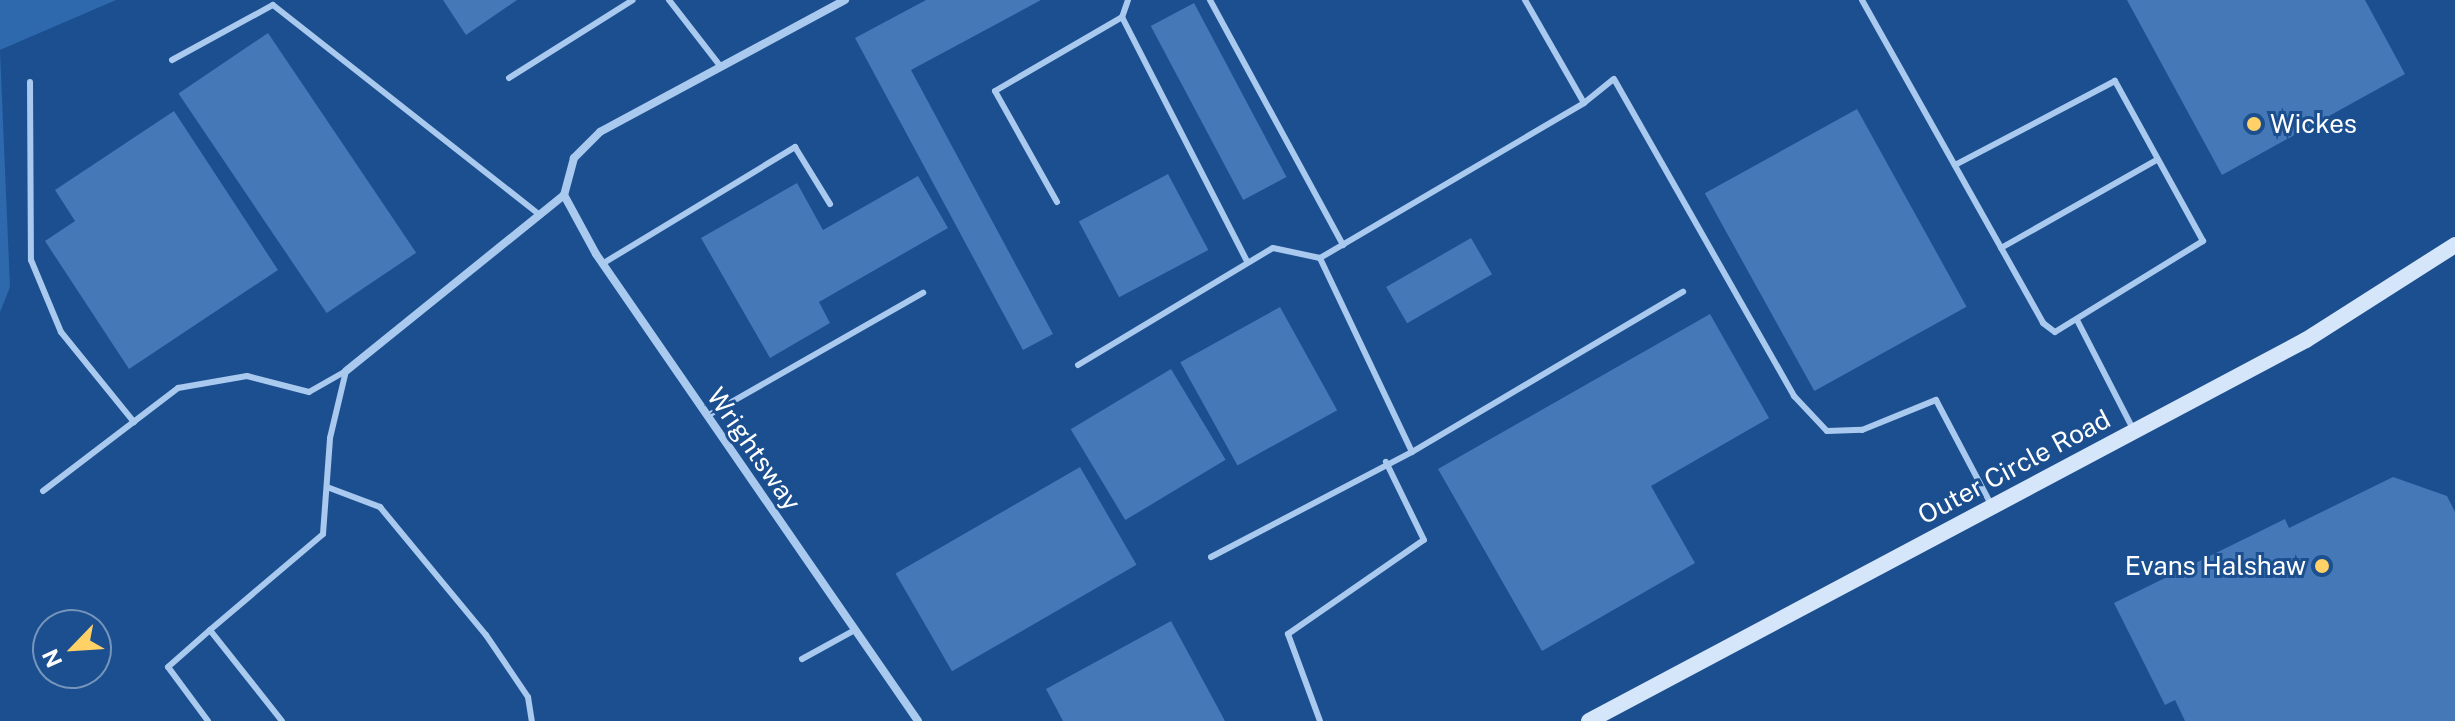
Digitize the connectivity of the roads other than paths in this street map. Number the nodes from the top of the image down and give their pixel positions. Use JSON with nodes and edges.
{"nodes":[{"id":1,"x":633,"y":0,"type":"edge"},
{"id":2,"x":669,"y":0,"type":"edge"},
{"id":3,"x":845,"y":0,"type":"edge"},
{"id":4,"x":1128,"y":0,"type":"edge"},
{"id":5,"x":1210,"y":0,"type":"edge"},
{"id":6,"x":1525,"y":0,"type":"edge"},
{"id":7,"x":1862,"y":0,"type":"edge"},
{"id":8,"x":1122,"y":17,"type":"junction"},
{"id":9,"x":172,"y":60,"type":"dead end"},
{"id":10,"x":721,"y":67,"type":"junction"},
{"id":11,"x":509,"y":78,"type":"dead end"},
{"id":12,"x":30,"y":82,"type":"dead end"},
{"id":13,"x":1584,"y":103,"type":"junction"},
{"id":14,"x":2158,"y":159,"type":"junction"},
{"id":15,"x":1955,"y":165,"type":"junction"},
{"id":16,"x":564,"y":195,"type":"junction"},
{"id":17,"x":1057,"y":202,"type":"dead end"},
{"id":18,"x":830,"y":204,"type":"dead end"},
{"id":19,"x":540,"y":215,"type":"junction"},
{"id":20,"x":1343,"y":245,"type":"junction"},
{"id":21,"x":2455,"y":245,"type":"edge"},
{"id":22,"x":2001,"y":248,"type":"junction"},
{"id":23,"x":1320,"y":258,"type":"junction"},
{"id":24,"x":1247,"y":261,"type":"junction"},
{"id":25,"x":602,"y":264,"type":"junction"},
{"id":26,"x":1683,"y":292,"type":"dead end"},
{"id":27,"x":923,"y":293,"type":"dead end"},
{"id":28,"x":2077,"y":320,"type":"junction"},
{"id":29,"x":1078,"y":365,"type":"dead end"},
{"id":30,"x":346,"y":371,"type":"junction"},
{"id":31,"x":707,"y":416,"type":"junction"},
{"id":32,"x":134,"y":422,"type":"junction"},
{"id":33,"x":2134,"y":431,"type":"junction"},
{"id":34,"x":1412,"y":452,"type":"junction"},
{"id":35,"x":1386,"y":462,"type":"junction"},
{"id":36,"x":327,"y":487,"type":"junction"},
{"id":37,"x":43,"y":491,"type":"dead end"},
{"id":38,"x":1992,"y":506,"type":"junction"},
{"id":39,"x":1211,"y":557,"type":"dead end"},
{"id":40,"x":210,"y":630,"type":"junction"},
{"id":41,"x":855,"y":630,"type":"junction"},
{"id":42,"x":802,"y":659,"type":"dead end"},
{"id":43,"x":208,"y":721,"type":"edge"},
{"id":44,"x":282,"y":721,"type":"edge"},
{"id":45,"x":532,"y":721,"type":"edge"},
{"id":46,"x":918,"y":721,"type":"edge"},
{"id":47,"x":1320,"y":721,"type":"edge"},
{"id":48,"x":1589,"y":721,"type":"edge"}],
"edges":[{"from":1,"to":11,"type":"lane"},
{"from":2,"to":10,"type":"lane"},
{"from":3,"to":10,"type":"street"},
{"from":4,"to":8,"type":"lane"},
{"from":5,"to":20,"type":"lane"},
{"from":6,"to":13,"type":"lane"},
{"from":7,"to":15,"type":"lane"},
{"from":8,"to":17,"type":"lane"},
{"from":8,"to":24,"type":"lane"},
{"from":9,"to":19,"type":"lane"},
{"from":10,"to":16,"type":"street"},
{"from":12,"to":32,"type":"lane"},
{"from":13,"to":20,"type":"lane"},
{"from":13,"to":38,"type":"lane"},
{"from":14,"to":15,"type":"lane"},
{"from":14,"to":22,"type":"lane"},
{"from":14,"to":28,"type":"lane"},
{"from":15,"to":22,"type":"lane"},
{"from":16,"to":19,"type":"street"},
{"from":16,"to":25,"type":"street","name":"Wrightsway"},
{"from":18,"to":25,"type":"lane"},
{"from":19,"to":30,"type":"street"},
{"from":20,"to":23,"type":"lane"},
{"from":21,"to":33,"type":"main road","name":"Outer Circle Road"},
{"from":22,"to":28,"type":"lane"},
{"from":23,"to":24,"type":"lane"},
{"from":23,"to":34,"type":"lane"},
{"from":24,"to":29,"type":"lane"},
{"from":25,"to":31,"type":"street","name":"Wrightsway"},
{"from":26,"to":34,"type":"lane"},
{"from":27,"to":31,"type":"lane"},
{"from":28,"to":33,"type":"lane"},
{"from":30,"to":32,"type":"lane"},
{"from":30,"to":36,"type":"lane"},
{"from":31,"to":41,"type":"street","name":"Wrightsway"},
{"from":32,"to":37,"type":"lane"},
{"from":33,"to":38,"type":"main road","name":"Outer Circle Road"},
{"from":34,"to":35,"type":"lane"},
{"from":35,"to":39,"type":"lane"},
{"from":35,"to":47,"type":"lane"},
{"from":36,"to":40,"type":"lane"},
{"from":36,"to":45,"type":"lane"},
{"from":38,"to":48,"type":"main road","name":"Outer Circle Road"},
{"from":40,"to":43,"type":"lane"},
{"from":40,"to":44,"type":"lane"},
{"from":41,"to":42,"type":"lane"},
{"from":41,"to":46,"type":"street","name":"Wrightsway"}]}
